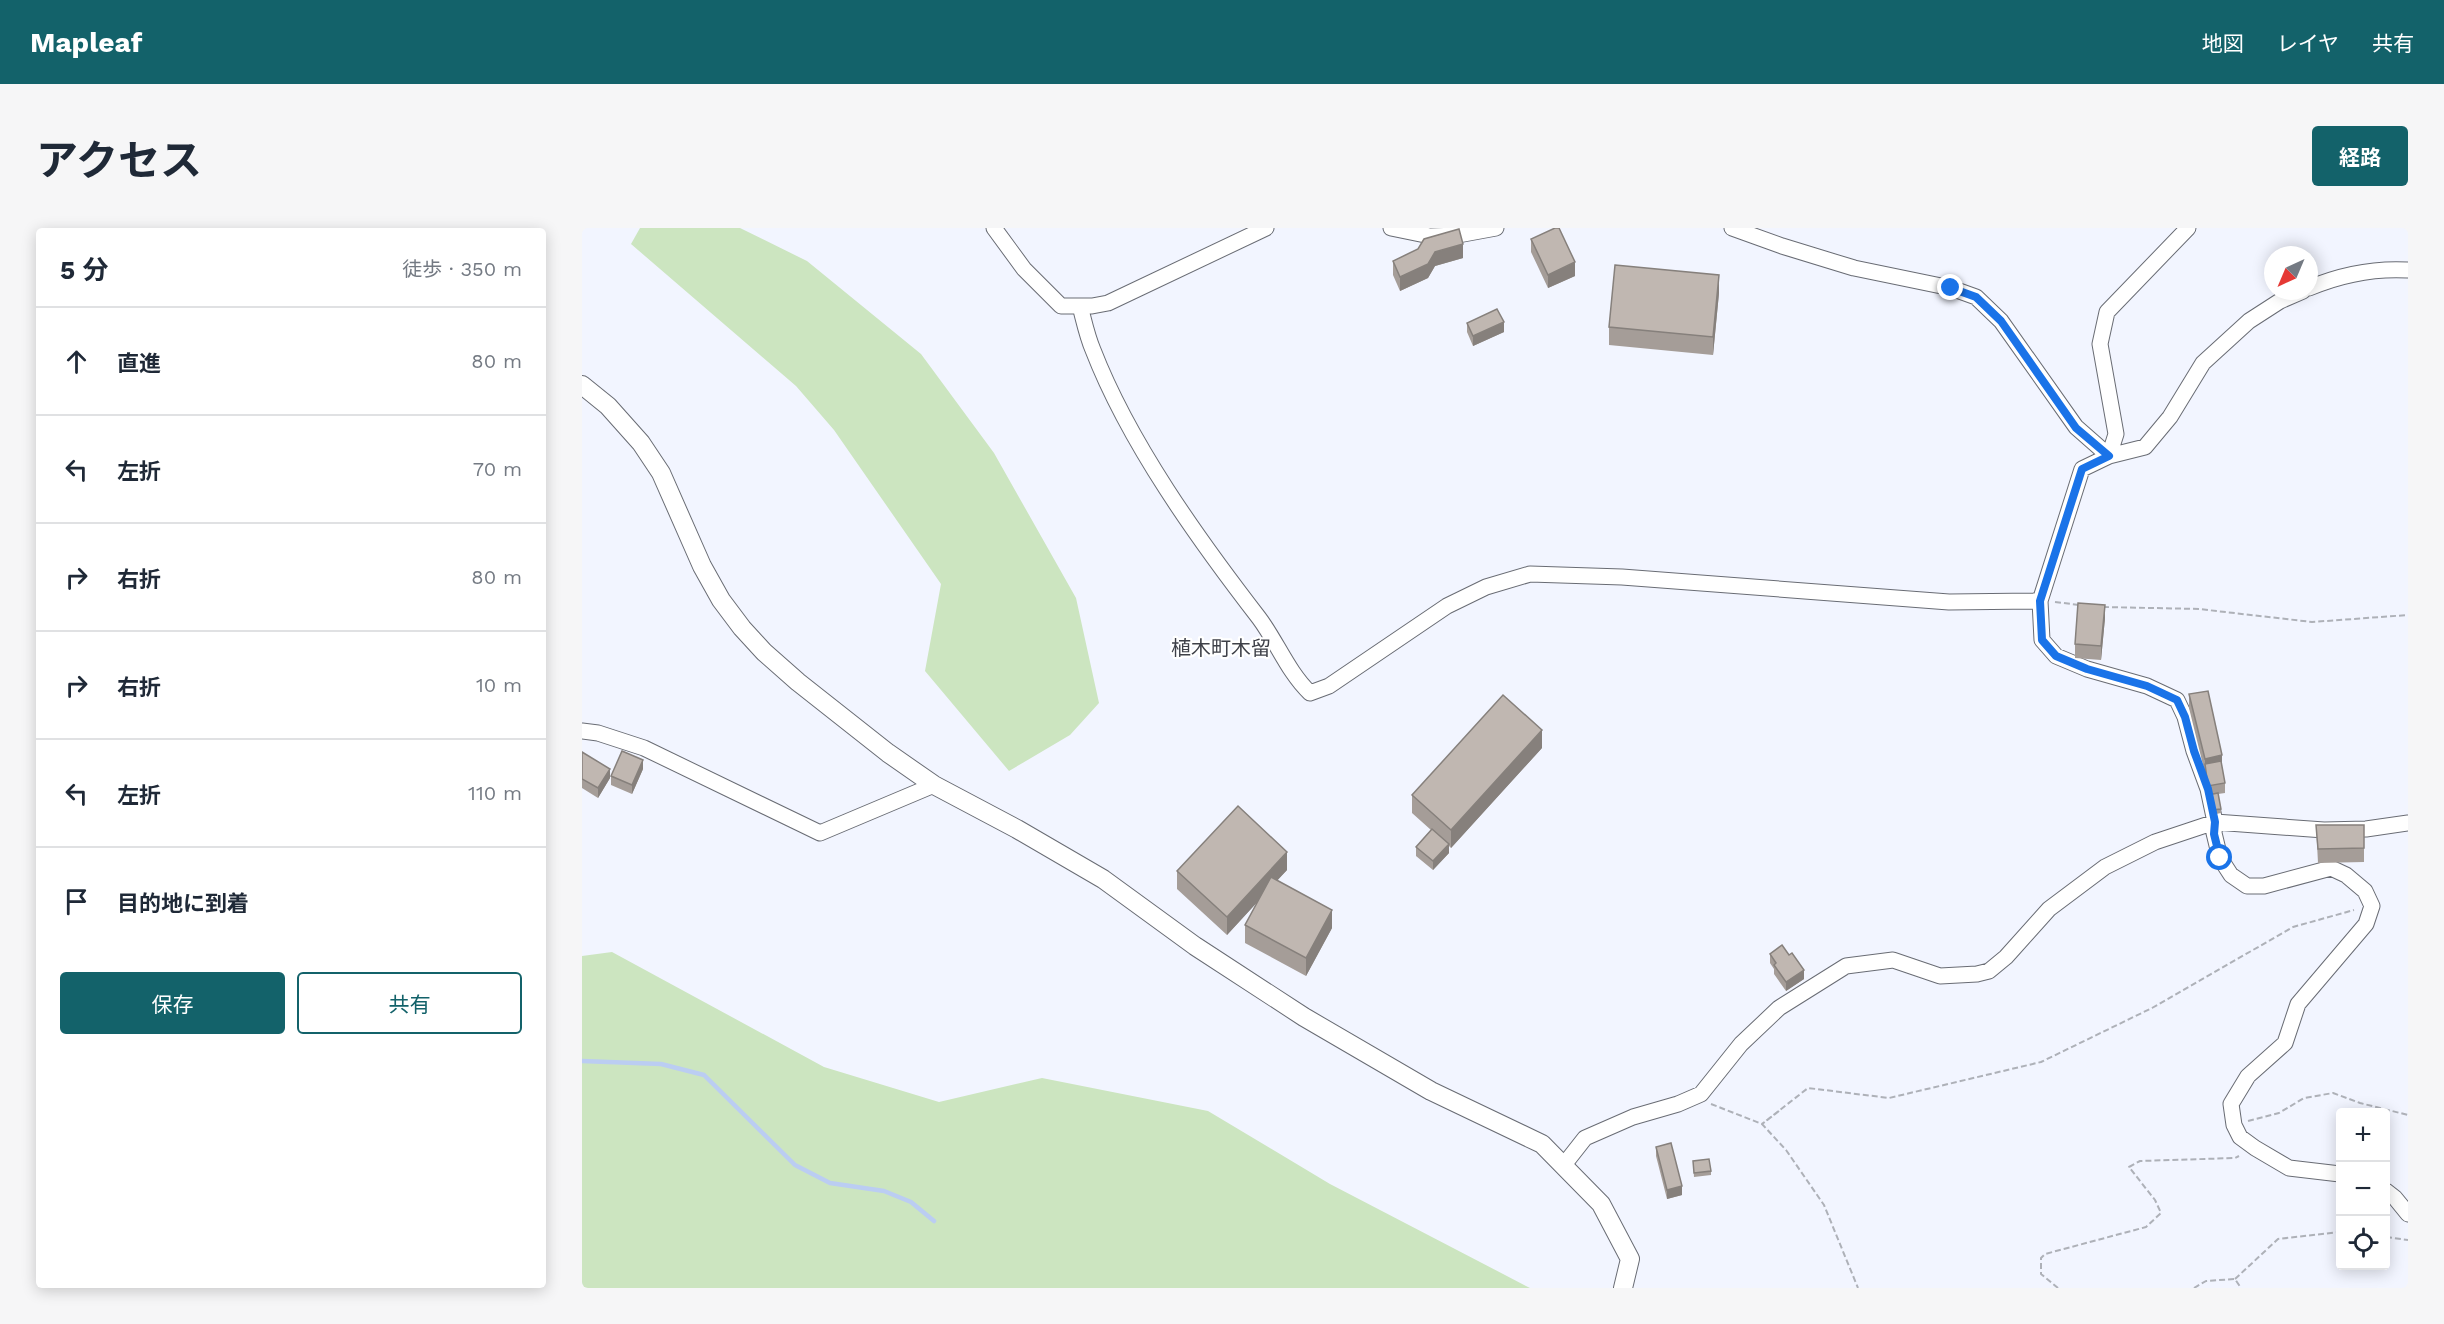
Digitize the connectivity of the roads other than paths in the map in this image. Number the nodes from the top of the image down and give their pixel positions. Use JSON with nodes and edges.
{"nodes":[{"id":1,"x":994,"y":228,"type":"edge"},
{"id":2,"x":1266,"y":228,"type":"edge"},
{"id":3,"x":1391,"y":228,"type":"edge"},
{"id":4,"x":1496,"y":228,"type":"edge"},
{"id":5,"x":1732,"y":228,"type":"edge"},
{"id":6,"x":2188,"y":228,"type":"edge"},
{"id":7,"x":2408,"y":270,"type":"edge"},
{"id":8,"x":2318,"y":284,"type":"edge"},
{"id":9,"x":2282,"y":300,"type":"edge"},
{"id":10,"x":1080,"y":306,"type":"junction"},
{"id":11,"x":582,"y":385,"type":"edge"},
{"id":12,"x":2109,"y":456,"type":"junction"},
{"id":13,"x":2040,"y":601,"type":"junction"},
{"id":14,"x":582,"y":731,"type":"edge"},
{"id":15,"x":934,"y":786,"type":"junction"},
{"id":16,"x":2215,"y":822,"type":"junction"},
{"id":17,"x":2408,"y":823,"type":"edge"},
{"id":18,"x":1563,"y":1166,"type":"junction"},
{"id":19,"x":2336,"y":1174,"type":"edge"},
{"id":20,"x":2390,"y":1194,"type":"edge"},
{"id":21,"x":2408,"y":1214,"type":"edge"},
{"id":22,"x":1623,"y":1288,"type":"edge"}],
"edges":[{"from":1,"to":10,"type":"street"},
{"from":2,"to":10,"type":"street"},
{"from":3,"to":4,"type":"street"},
{"from":5,"to":12,"type":"street"},
{"from":6,"to":12,"type":"street"},
{"from":7,"to":8,"type":"street"},
{"from":9,"to":12,"type":"street"},
{"from":10,"to":13,"type":"street"},
{"from":11,"to":15,"type":"street"},
{"from":12,"to":13,"type":"street"},
{"from":13,"to":16,"type":"street"},
{"from":14,"to":15,"type":"street"},
{"from":15,"to":18,"type":"street"},
{"from":16,"to":17,"type":"street"},
{"from":16,"to":18,"type":"street"},
{"from":16,"to":19,"type":"street"},
{"from":18,"to":22,"type":"street"},
{"from":20,"to":21,"type":"street"}]}
